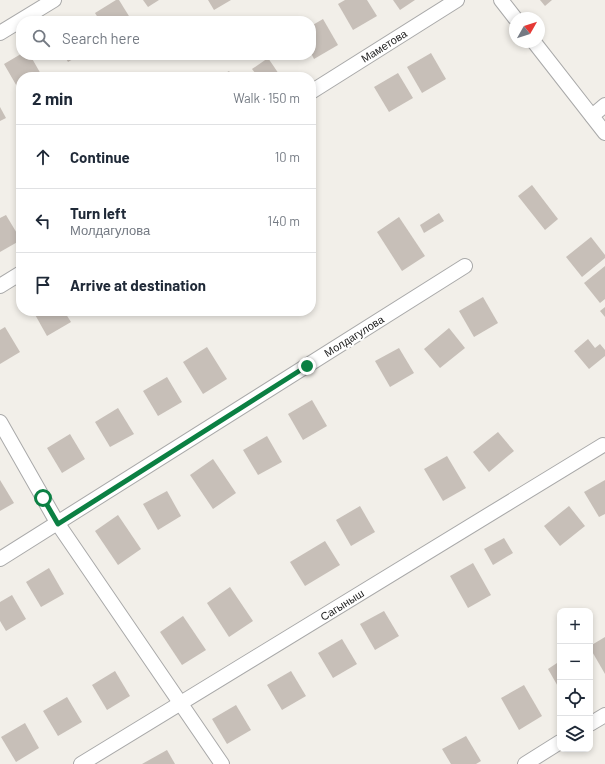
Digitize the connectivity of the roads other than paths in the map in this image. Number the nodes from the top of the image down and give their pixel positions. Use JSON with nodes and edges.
{"nodes":[{"id":1,"x":54,"y":0,"type":"edge"},
{"id":2,"x":457,"y":0,"type":"edge"},
{"id":3,"x":501,"y":0,"type":"edge"},
{"id":4,"x":510,"y":12,"type":"edge"},
{"id":5,"x":28,"y":16,"type":"edge"},
{"id":6,"x":16,"y":23,"type":"edge"},
{"id":7,"x":0,"y":33,"type":"edge"},
{"id":8,"x":539,"y":48,"type":"edge"},
{"id":9,"x":316,"y":89,"type":"edge"},
{"id":10,"x":605,"y":105,"type":"edge"},
{"id":11,"x":592,"y":116,"type":"junction"},
{"id":12,"x":605,"y":133,"type":"edge"},
{"id":13,"x":465,"y":266,"type":"dead end"},
{"id":14,"x":16,"y":276,"type":"edge"},
{"id":15,"x":0,"y":286,"type":"edge"},
{"id":16,"x":0,"y":422,"type":"edge"},
{"id":17,"x":603,"y":445,"type":"dead end"},
{"id":18,"x":58,"y":524,"type":"junction"},
{"id":19,"x":0,"y":559,"type":"edge"},
{"id":20,"x":181,"y":704,"type":"junction"},
{"id":21,"x":605,"y":715,"type":"edge"},
{"id":22,"x":593,"y":722,"type":"edge"},
{"id":23,"x":557,"y":744,"type":"edge"},
{"id":24,"x":81,"y":764,"type":"edge"},
{"id":25,"x":222,"y":764,"type":"edge"},
{"id":26,"x":525,"y":764,"type":"edge"}],
"edges":[{"from":1,"to":5,"type":"street"},
{"from":2,"to":9,"type":"street","name":"Маметова"},
{"from":3,"to":4,"type":"street"},
{"from":6,"to":7,"type":"street"},
{"from":8,"to":11,"type":"street"},
{"from":10,"to":11,"type":"street"},
{"from":11,"to":12,"type":"street"},
{"from":13,"to":18,"type":"street","name":"Молдагулова"},
{"from":14,"to":15,"type":"street"},
{"from":16,"to":18,"type":"street"},
{"from":17,"to":20,"type":"street","name":"Сагыныш"},
{"from":18,"to":19,"type":"street","name":"Молдагулова"},
{"from":18,"to":20,"type":"street"},
{"from":20,"to":24,"type":"street","name":"Сагыныш"},
{"from":20,"to":25,"type":"street"},
{"from":21,"to":22,"type":"street"},
{"from":23,"to":26,"type":"street"}]}
